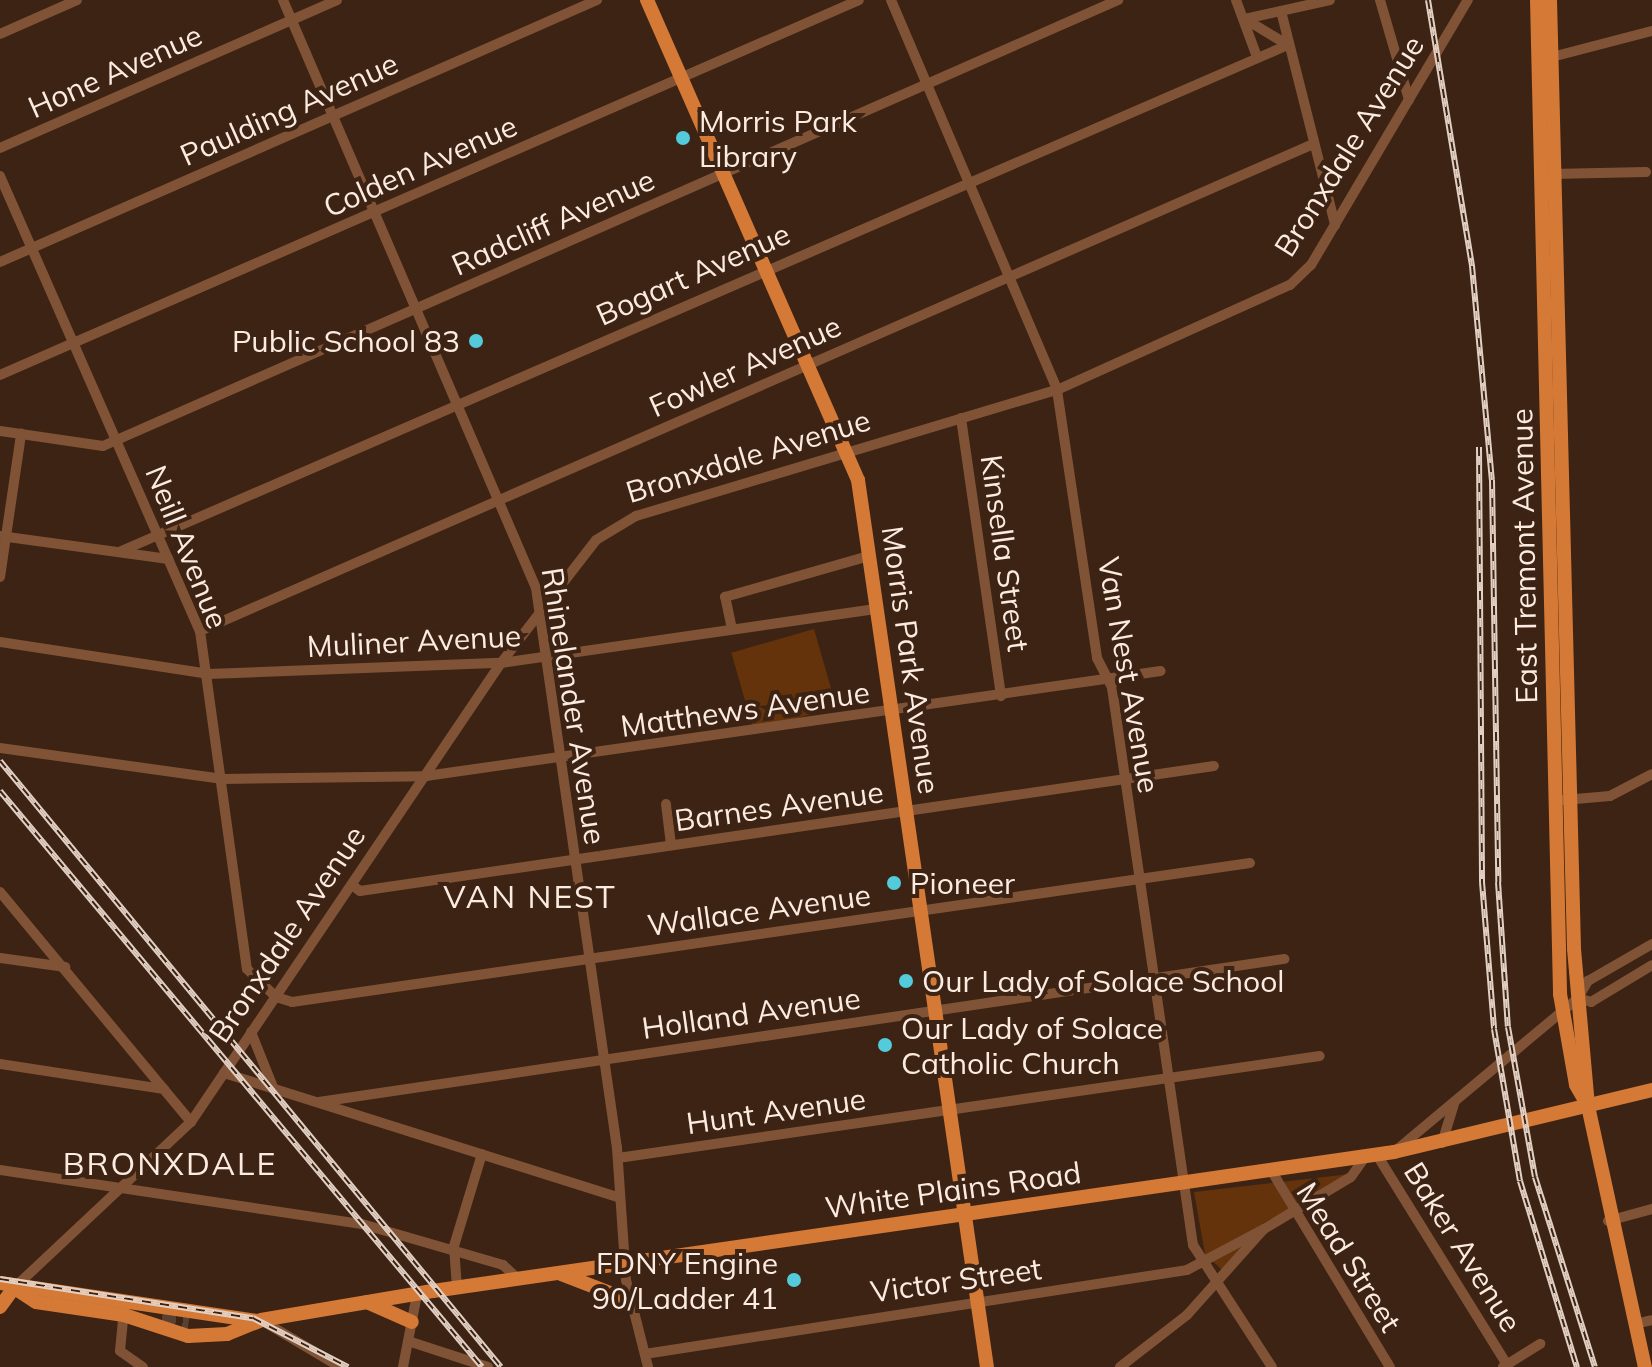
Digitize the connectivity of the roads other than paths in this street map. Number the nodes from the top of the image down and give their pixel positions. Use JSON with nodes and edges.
{"nodes":[{"id":1,"x":77,"y":0,"type":"edge"},
{"id":2,"x":283,"y":0,"type":"edge"},
{"id":3,"x":337,"y":0,"type":"edge"},
{"id":4,"x":597,"y":0,"type":"edge"},
{"id":5,"x":647,"y":0,"type":"edge"},
{"id":6,"x":859,"y":0,"type":"edge"},
{"id":7,"x":891,"y":0,"type":"edge"},
{"id":8,"x":1118,"y":0,"type":"edge"},
{"id":9,"x":1236,"y":0,"type":"edge"},
{"id":10,"x":1330,"y":0,"type":"edge"},
{"id":11,"x":1380,"y":0,"type":"edge"},
{"id":12,"x":1468,"y":0,"type":"edge"},
{"id":13,"x":1537,"y":0,"type":"edge"},
{"id":14,"x":1550,"y":0,"type":"edge"},
{"id":15,"x":1281,"y":11,"type":"junction"},
{"id":16,"x":1245,"y":19,"type":"junction"},
{"id":17,"x":292,"y":20,"type":"junction"},
{"id":18,"x":1652,"y":31,"type":"edge"},
{"id":19,"x":0,"y":34,"type":"edge"},
{"id":20,"x":1288,"y":45,"type":"junction"},
{"id":21,"x":1256,"y":54,"type":"junction"},
{"id":22,"x":1544,"y":58,"type":"junction"},
{"id":23,"x":681,"y":78,"type":"junction"},
{"id":24,"x":928,"y":83,"type":"junction"},
{"id":25,"x":1409,"y":100,"type":"junction"},
{"id":26,"x":334,"y":116,"type":"junction"},
{"id":27,"x":1311,"y":145,"type":"junction"},
{"id":28,"x":0,"y":148,"type":"edge"},
{"id":29,"x":1646,"y":172,"type":"dead end"},
{"id":30,"x":723,"y":173,"type":"junction"},
{"id":31,"x":1548,"y":175,"type":"junction"},
{"id":32,"x":0,"y":176,"type":"edge"},
{"id":33,"x":970,"y":179,"type":"junction"},
{"id":34,"x":376,"y":211,"type":"junction"},
{"id":35,"x":1335,"y":225,"type":"junction"},
{"id":36,"x":32,"y":248,"type":"junction"},
{"id":37,"x":0,"y":262,"type":"edge"},
{"id":38,"x":765,"y":268,"type":"junction"},
{"id":39,"x":1011,"y":275,"type":"junction"},
{"id":40,"x":418,"y":307,"type":"junction"},
{"id":41,"x":74,"y":344,"type":"junction"},
{"id":42,"x":807,"y":365,"type":"junction"},
{"id":43,"x":0,"y":375,"type":"edge"},
{"id":44,"x":1057,"y":390,"type":"junction"},
{"id":45,"x":460,"y":403,"type":"junction"},
{"id":46,"x":961,"y":418,"type":"junction"},
{"id":47,"x":0,"y":431,"type":"edge"},
{"id":48,"x":21,"y":434,"type":"junction"},
{"id":49,"x":115,"y":439,"type":"junction"},
{"id":50,"x":847,"y":452,"type":"junction"},
{"id":51,"x":501,"y":499,"type":"junction"},
{"id":52,"x":158,"y":535,"type":"junction"},
{"id":53,"x":3,"y":537,"type":"edge"},
{"id":54,"x":119,"y":552,"type":"junction"},
{"id":55,"x":869,"y":556,"type":"junction"},
{"id":56,"x":168,"y":559,"type":"junction"},
{"id":57,"x":0,"y":577,"type":"edge"},
{"id":58,"x":877,"y":609,"type":"junction"},
{"id":59,"x":538,"y":612,"type":"junction"},
{"id":60,"x":732,"y":629,"type":"junction"},
{"id":61,"x":200,"y":631,"type":"junction"},
{"id":62,"x":0,"y":642,"type":"edge"},
{"id":63,"x":543,"y":658,"type":"junction"},
{"id":64,"x":501,"y":663,"type":"junction"},
{"id":65,"x":1161,"y":671,"type":"dead end"},
{"id":66,"x":208,"y":674,"type":"junction"},
{"id":67,"x":1109,"y":680,"type":"junction"},
{"id":68,"x":1001,"y":696,"type":"junction"},
{"id":69,"x":892,"y":712,"type":"junction"},
{"id":70,"x":0,"y":748,"type":"edge"},
{"id":71,"x":558,"y":761,"type":"junction"},
{"id":72,"x":1214,"y":766,"type":"dead end"},
{"id":73,"x":1652,"y":774,"type":"edge"},
{"id":74,"x":426,"y":776,"type":"junction"},
{"id":75,"x":223,"y":779,"type":"junction"},
{"id":76,"x":1125,"y":779,"type":"junction"},
{"id":77,"x":1563,"y":800,"type":"junction"},
{"id":78,"x":666,"y":804,"type":"dead end"},
{"id":79,"x":906,"y":811,"type":"junction"},
{"id":80,"x":671,"y":845,"type":"junction"},
{"id":81,"x":575,"y":859,"type":"junction"},
{"id":82,"x":1250,"y":863,"type":"dead end"},
{"id":83,"x":1139,"y":879,"type":"junction"},
{"id":84,"x":352,"y":885,"type":"junction"},
{"id":85,"x":0,"y":892,"type":"edge"},
{"id":86,"x":921,"y":911,"type":"junction"},
{"id":87,"x":1652,"y":944,"type":"edge"},
{"id":88,"x":0,"y":958,"type":"edge"},
{"id":89,"x":589,"y":959,"type":"junction"},
{"id":90,"x":1284,"y":959,"type":"dead end"},
{"id":91,"x":1652,"y":965,"type":"edge"},
{"id":92,"x":65,"y":967,"type":"junction"},
{"id":93,"x":1154,"y":978,"type":"junction"},
{"id":94,"x":276,"y":997,"type":"junction"},
{"id":95,"x":1578,"y":998,"type":"junction"},
{"id":96,"x":935,"y":1009,"type":"junction"},
{"id":97,"x":1562,"y":1011,"type":"junction"},
{"id":98,"x":251,"y":1032,"type":"junction"},
{"id":99,"x":1320,"y":1056,"type":"dead end"},
{"id":100,"x":604,"y":1059,"type":"junction"},
{"id":101,"x":0,"y":1064,"type":"edge"},
{"id":102,"x":224,"y":1073,"type":"junction"},
{"id":103,"x":1169,"y":1078,"type":"junction"},
{"id":104,"x":273,"y":1087,"type":"junction"},
{"id":105,"x":164,"y":1089,"type":"junction"},
{"id":106,"x":1652,"y":1090,"type":"edge"},
{"id":107,"x":319,"y":1102,"type":"junction"},
{"id":108,"x":1455,"y":1102,"type":"junction"},
{"id":109,"x":1588,"y":1106,"type":"junction"},
{"id":110,"x":950,"y":1110,"type":"junction"},
{"id":111,"x":191,"y":1122,"type":"junction"},
{"id":112,"x":1442,"y":1143,"type":"junction"},
{"id":113,"x":1394,"y":1152,"type":"junction"},
{"id":114,"x":482,"y":1154,"type":"junction"},
{"id":115,"x":1371,"y":1156,"type":"junction"},
{"id":116,"x":618,"y":1158,"type":"junction"},
{"id":117,"x":0,"y":1170,"type":"edge"},
{"id":118,"x":1271,"y":1170,"type":"junction"},
{"id":119,"x":1184,"y":1183,"type":"junction"},
{"id":120,"x":123,"y":1189,"type":"junction"},
{"id":121,"x":620,"y":1198,"type":"junction"},
{"id":122,"x":1652,"y":1209,"type":"edge"},
{"id":123,"x":1292,"y":1211,"type":"junction"},
{"id":124,"x":965,"y":1215,"type":"junction"},
{"id":125,"x":1608,"y":1221,"type":"junction"},
{"id":126,"x":1264,"y":1229,"type":"junction"},
{"id":127,"x":453,"y":1250,"type":"junction"},
{"id":128,"x":1202,"y":1264,"type":"junction"},
{"id":129,"x":624,"y":1265,"type":"junction"},
{"id":130,"x":561,"y":1274,"type":"junction"},
{"id":131,"x":519,"y":1280,"type":"junction"},
{"id":132,"x":1216,"y":1282,"type":"junction"},
{"id":133,"x":11,"y":1288,"type":"edge"},
{"id":134,"x":457,"y":1288,"type":"junction"},
{"id":135,"x":417,"y":1294,"type":"junction"},
{"id":136,"x":631,"y":1301,"type":"junction"},
{"id":137,"x":367,"y":1302,"type":"junction"},
{"id":138,"x":978,"y":1302,"type":"junction"},
{"id":139,"x":0,"y":1307,"type":"edge"},
{"id":140,"x":126,"y":1311,"type":"junction"},
{"id":141,"x":162,"y":1318,"type":"tunnel mouth"},
{"id":142,"x":1652,"y":1320,"type":"edge"},
{"id":143,"x":189,"y":1322,"type":"tunnel mouth"},
{"id":144,"x":256,"y":1322,"type":"junction"},
{"id":145,"x":412,"y":1322,"type":"junction"},
{"id":146,"x":1635,"y":1324,"type":"junction"},
{"id":147,"x":411,"y":1342,"type":"junction"},
{"id":148,"x":1540,"y":1344,"type":"dead end"},
{"id":149,"x":645,"y":1354,"type":"junction"},
{"id":150,"x":1505,"y":1366,"type":"edge"},
{"id":151,"x":143,"y":1367,"type":"edge"},
{"id":152,"x":340,"y":1367,"type":"edge"},
{"id":153,"x":403,"y":1367,"type":"edge"},
{"id":154,"x":488,"y":1367,"type":"edge"},
{"id":155,"x":648,"y":1367,"type":"edge"},
{"id":156,"x":987,"y":1367,"type":"edge"},
{"id":157,"x":1120,"y":1367,"type":"edge"},
{"id":158,"x":1272,"y":1367,"type":"edge"},
{"id":159,"x":1390,"y":1367,"type":"edge"},
{"id":160,"x":1645,"y":1367,"type":"edge"}],
"edges":[{"from":1,"to":19,"type":"street"},
{"from":2,"to":17,"type":"street","name":"Rhinelander Avenue"},
{"from":3,"to":17,"type":"street","name":"Hone Avenue"},
{"from":4,"to":26,"type":"street","name":"Paulding Avenue"},
{"from":5,"to":23,"type":"main road","name":"Morris Park Avenue"},
{"from":6,"to":23,"type":"street","name":"Colden Avenue"},
{"from":7,"to":24,"type":"street","name":"Van Nest Avenue"},
{"from":8,"to":24,"type":"street","name":"Radcliff Avenue"},
{"from":9,"to":16,"type":"street"},
{"from":10,"to":15,"type":"street"},
{"from":11,"to":25,"type":"street"},
{"from":12,"to":25,"type":"street","name":"Bronxdale Avenue"},
{"from":13,"to":22,"type":"main road","name":"East Tremont Avenue"},
{"from":14,"to":22,"type":"main road","name":"East Tremont Avenue"},
{"from":15,"to":16,"type":"street"},
{"from":15,"to":20,"type":"street"},
{"from":16,"to":20,"type":"street"},
{"from":16,"to":21,"type":"street"},
{"from":17,"to":26,"type":"street","name":"Rhinelander Avenue"},
{"from":17,"to":28,"type":"street","name":"Hone Avenue"},
{"from":18,"to":22,"type":"street"},
{"from":20,"to":21,"type":"street","name":"Bogart Avenue"},
{"from":20,"to":27,"type":"street"},
{"from":21,"to":33,"type":"street","name":"Bogart Avenue"},
{"from":22,"to":31,"type":"main road","name":"East Tremont Avenue"},
{"from":23,"to":30,"type":"main road","name":"Morris Park Avenue"},
{"from":23,"to":34,"type":"street","name":"Colden Avenue"},
{"from":24,"to":30,"type":"street","name":"Radcliff Avenue"},
{"from":24,"to":33,"type":"street","name":"Van Nest Avenue"},
{"from":25,"to":35,"type":"street","name":"Bronxdale Avenue"},
{"from":26,"to":34,"type":"street","name":"Rhinelander Avenue"},
{"from":26,"to":36,"type":"street","name":"Paulding Avenue"},
{"from":27,"to":35,"type":"street"},
{"from":27,"to":39,"type":"street","name":"Fowler Avenue"},
{"from":29,"to":31,"type":"street"},
{"from":30,"to":38,"type":"main road","name":"Morris Park Avenue"},
{"from":30,"to":40,"type":"street","name":"Radcliff Avenue"},
{"from":31,"to":77,"type":"main road","name":"East Tremont Avenue"},
{"from":32,"to":36,"type":"street","name":"Neill Avenue"},
{"from":33,"to":38,"type":"street","name":"Bogart Avenue"},
{"from":33,"to":39,"type":"street","name":"Van Nest Avenue"},
{"from":34,"to":40,"type":"street","name":"Rhinelander Avenue"},
{"from":34,"to":41,"type":"street","name":"Colden Avenue"},
{"from":35,"to":44,"type":"street","name":"Bronxdale Avenue"},
{"from":36,"to":37,"type":"street","name":"Paulding Avenue"},
{"from":36,"to":41,"type":"street","name":"Neill Avenue"},
{"from":38,"to":42,"type":"main road","name":"Morris Park Avenue"},
{"from":38,"to":45,"type":"street","name":"Bogart Avenue"},
{"from":39,"to":42,"type":"street","name":"Fowler Avenue"},
{"from":39,"to":44,"type":"street","name":"Van Nest Avenue"},
{"from":40,"to":45,"type":"street","name":"Rhinelander Avenue"},
{"from":40,"to":49,"type":"street","name":"Radcliff Avenue"},
{"from":41,"to":43,"type":"street","name":"Colden Avenue"},
{"from":41,"to":49,"type":"street","name":"Neill Avenue"},
{"from":42,"to":50,"type":"main road","name":"Morris Park Avenue"},
{"from":42,"to":51,"type":"street","name":"Fowler Avenue"},
{"from":44,"to":46,"type":"street","name":"Bronxdale Avenue"},
{"from":44,"to":67,"type":"street","name":"Van Nest Avenue"},
{"from":45,"to":51,"type":"street","name":"Rhinelander Avenue"},
{"from":45,"to":52,"type":"street","name":"Bogart Avenue"},
{"from":46,"to":50,"type":"street","name":"Bronxdale Avenue"},
{"from":46,"to":68,"type":"street","name":"Kinsella Street"},
{"from":47,"to":48,"type":"street","name":"Radcliff Avenue"},
{"from":48,"to":49,"type":"street","name":"Radcliff Avenue"},
{"from":48,"to":53,"type":"street"},
{"from":49,"to":52,"type":"street","name":"Neill Avenue"},
{"from":50,"to":55,"type":"main road","name":"Morris Park Avenue"},
{"from":50,"to":59,"type":"street","name":"Bronxdale Avenue"},
{"from":51,"to":59,"type":"street","name":"Rhinelander Avenue"},
{"from":51,"to":61,"type":"street","name":"Fowler Avenue"},
{"from":52,"to":54,"type":"street","name":"Bogart Avenue"},
{"from":52,"to":56,"type":"street","name":"Neill Avenue"},
{"from":53,"to":54,"type":"street"},
{"from":53,"to":57,"type":"street"},
{"from":54,"to":56,"type":"street"},
{"from":55,"to":58,"type":"main road","name":"Morris Park Avenue"},
{"from":55,"to":60,"type":"street"},
{"from":56,"to":61,"type":"street","name":"Neill Avenue"},
{"from":58,"to":60,"type":"street","name":"Muliner Avenue"},
{"from":58,"to":69,"type":"main road","name":"Morris Park Avenue"},
{"from":59,"to":63,"type":"street","name":"Rhinelander Avenue"},
{"from":59,"to":64,"type":"street","name":"Bronxdale Avenue"},
{"from":60,"to":63,"type":"street","name":"Muliner Avenue"},
{"from":61,"to":66,"type":"street","name":"Neill Avenue"},
{"from":62,"to":66,"type":"street","name":"Muliner Avenue"},
{"from":63,"to":64,"type":"street","name":"Muliner Avenue"},
{"from":63,"to":71,"type":"street","name":"Rhinelander Avenue"},
{"from":64,"to":66,"type":"street","name":"Muliner Avenue"},
{"from":64,"to":74,"type":"street","name":"Bronxdale Avenue"},
{"from":65,"to":67,"type":"street","name":"Matthews Avenue"},
{"from":66,"to":75,"type":"street","name":"Neill Avenue"},
{"from":67,"to":68,"type":"street","name":"Matthews Avenue"},
{"from":67,"to":76,"type":"street","name":"Van Nest Avenue"},
{"from":68,"to":69,"type":"street","name":"Matthews Avenue"},
{"from":69,"to":71,"type":"street","name":"Matthews Avenue"},
{"from":69,"to":79,"type":"main road","name":"Morris Park Avenue"},
{"from":70,"to":75,"type":"street","name":"Matthews Avenue"},
{"from":71,"to":74,"type":"street","name":"Matthews Avenue"},
{"from":71,"to":81,"type":"street","name":"Rhinelander Avenue"},
{"from":72,"to":76,"type":"street","name":"Barnes Avenue"},
{"from":73,"to":77,"type":"street"},
{"from":74,"to":75,"type":"street","name":"Matthews Avenue"},
{"from":74,"to":84,"type":"street","name":"Bronxdale Avenue"},
{"from":75,"to":94,"type":"street","name":"Neill Avenue"},
{"from":76,"to":79,"type":"street","name":"Barnes Avenue"},
{"from":76,"to":83,"type":"street","name":"Van Nest Avenue"},
{"from":77,"to":95,"type":"main road","name":"East Tremont Avenue"},
{"from":77,"to":97,"type":"main road","name":"East Tremont Avenue"},
{"from":78,"to":80,"type":"street"},
{"from":79,"to":80,"type":"street","name":"Barnes Avenue"},
{"from":79,"to":86,"type":"main road","name":"Morris Park Avenue"},
{"from":80,"to":81,"type":"street","name":"Barnes Avenue"},
{"from":81,"to":84,"type":"street","name":"Barnes Avenue"},
{"from":81,"to":89,"type":"street","name":"Rhinelander Avenue"},
{"from":82,"to":83,"type":"street","name":"Wallace Avenue"},
{"from":83,"to":86,"type":"street","name":"Wallace Avenue"},
{"from":83,"to":93,"type":"street","name":"Van Nest Avenue"},
{"from":84,"to":94,"type":"street","name":"Bronxdale Avenue"},
{"from":85,"to":92,"type":"street"},
{"from":86,"to":89,"type":"street","name":"Wallace Avenue"},
{"from":86,"to":96,"type":"main road","name":"Morris Park Avenue"},
{"from":87,"to":95,"type":"street"},
{"from":88,"to":92,"type":"street"},
{"from":89,"to":94,"type":"street","name":"Wallace Avenue"},
{"from":89,"to":100,"type":"street","name":"Rhinelander Avenue"},
{"from":90,"to":93,"type":"street","name":"Holland Avenue"},
{"from":91,"to":95,"type":"street"},
{"from":92,"to":105,"type":"street"},
{"from":93,"to":96,"type":"street","name":"Holland Avenue"},
{"from":93,"to":103,"type":"street","name":"Van Nest Avenue"},
{"from":94,"to":98,"type":"street","name":"Bronxdale Avenue"},
{"from":95,"to":97,"type":"street"},
{"from":95,"to":109,"type":"main road","name":"East Tremont Avenue"},
{"from":96,"to":100,"type":"street","name":"Holland Avenue"},
{"from":96,"to":110,"type":"main road","name":"Morris Park Avenue"},
{"from":97,"to":108,"type":"street"},
{"from":97,"to":109,"type":"main road","name":"East Tremont Avenue"},
{"from":98,"to":102,"type":"street","name":"Bronxdale Avenue"},
{"from":98,"to":104,"type":"street"},
{"from":99,"to":103,"type":"street","name":"Hunt Avenue"},
{"from":100,"to":107,"type":"street","name":"Holland Avenue"},
{"from":100,"to":116,"type":"street","name":"Rhinelander Avenue"},
{"from":101,"to":105,"type":"street"},
{"from":102,"to":104,"type":"street"},
{"from":102,"to":111,"type":"street","name":"Bronxdale Avenue"},
{"from":103,"to":110,"type":"street","name":"Hunt Avenue"},
{"from":103,"to":119,"type":"street","name":"Van Nest Avenue"},
{"from":104,"to":107,"type":"street"},
{"from":105,"to":111,"type":"street"},
{"from":106,"to":109,"type":"main road","name":"White Plains Road"},
{"from":107,"to":114,"type":"street"},
{"from":108,"to":112,"type":"street"},
{"from":108,"to":113,"type":"street"},
{"from":109,"to":112,"type":"main road","name":"White Plains Road"},
{"from":109,"to":125,"type":"main road","name":"East Tremont Avenue"},
{"from":110,"to":116,"type":"street","name":"Hunt Avenue"},
{"from":110,"to":124,"type":"main road","name":"Morris Park Avenue"},
{"from":111,"to":120,"type":"street","name":"Bronxdale Avenue"},
{"from":112,"to":113,"type":"main road","name":"White Plains Road"},
{"from":113,"to":115,"type":"main road","name":"White Plains Road"},
{"from":114,"to":121,"type":"street"},
{"from":114,"to":127,"type":"street"},
{"from":115,"to":118,"type":"main road","name":"White Plains Road"},
{"from":115,"to":123,"type":"street"},
{"from":115,"to":150,"type":"street","name":"Baker Avenue"},
{"from":116,"to":121,"type":"street","name":"Rhinelander Avenue"},
{"from":117,"to":120,"type":"street"},
{"from":118,"to":119,"type":"main road","name":"White Plains Road"},
{"from":118,"to":123,"type":"street","name":"Mead Street"},
{"from":119,"to":124,"type":"main road","name":"White Plains Road"},
{"from":119,"to":128,"type":"street","name":"Van Nest Avenue"},
{"from":120,"to":127,"type":"street"},
{"from":120,"to":133,"type":"street","name":"Bronxdale Avenue"},
{"from":121,"to":129,"type":"street","name":"Rhinelander Avenue"},
{"from":122,"to":125,"type":"street"},
{"from":123,"to":126,"type":"street"},
{"from":123,"to":159,"type":"street","name":"Mead Street"},
{"from":124,"to":129,"type":"main road","name":"White Plains Road"},
{"from":124,"to":138,"type":"main road","name":"Morris Park Avenue"},
{"from":125,"to":146,"type":"main road","name":"East Tremont Avenue"},
{"from":126,"to":128,"type":"street","name":"Victor Street"},
{"from":126,"to":132,"type":"street"},
{"from":127,"to":131,"type":"street"},
{"from":127,"to":134,"type":"street"},
{"from":128,"to":132,"type":"street","name":"Van Nest Avenue"},
{"from":128,"to":138,"type":"street","name":"Victor Street"},
{"from":129,"to":130,"type":"main road","name":"White Plains Road"},
{"from":129,"to":136,"type":"street","name":"Rhinelander Avenue"},
{"from":130,"to":131,"type":"main road","name":"White Plains Road"},
{"from":130,"to":136,"type":"main road"},
{"from":131,"to":134,"type":"main road","name":"White Plains Road"},
{"from":132,"to":157,"type":"street"},
{"from":132,"to":158,"type":"street","name":"Van Nest Avenue"},
{"from":133,"to":139,"type":"main road","name":"Bronxdale Avenue"},
{"from":133,"to":140,"type":"main road","name":"White Plains Road"},
{"from":134,"to":135,"type":"main road","name":"White Plains Road"},
{"from":135,"to":137,"type":"main road","name":"White Plains Road"},
{"from":135,"to":145,"type":"street"},
{"from":136,"to":149,"type":"street","name":"Rhinelander Avenue"},
{"from":137,"to":144,"type":"main road","name":"White Plains Road"},
{"from":137,"to":145,"type":"main road"},
{"from":138,"to":149,"type":"street","name":"Victor Street"},
{"from":138,"to":156,"type":"main road","name":"Morris Park Avenue"},
{"from":140,"to":141,"type":"main road","name":"White Plains Road"},
{"from":140,"to":144,"type":"main road","name":"White Plains Road"},
{"from":140,"to":144,"type":"main road","name":"White Plains Road"},
{"from":140,"to":151,"type":"street"},
{"from":142,"to":146,"type":"street"},
{"from":143,"to":144,"type":"main road","name":"White Plains Road"},
{"from":144,"to":152,"type":"street"},
{"from":145,"to":147,"type":"street"},
{"from":146,"to":160,"type":"main road","name":"East Tremont Avenue"},
{"from":147,"to":153,"type":"street"},
{"from":147,"to":154,"type":"street"},
{"from":148,"to":150,"type":"street"},
{"from":149,"to":155,"type":"street","name":"Rhinelander Avenue"}]}
